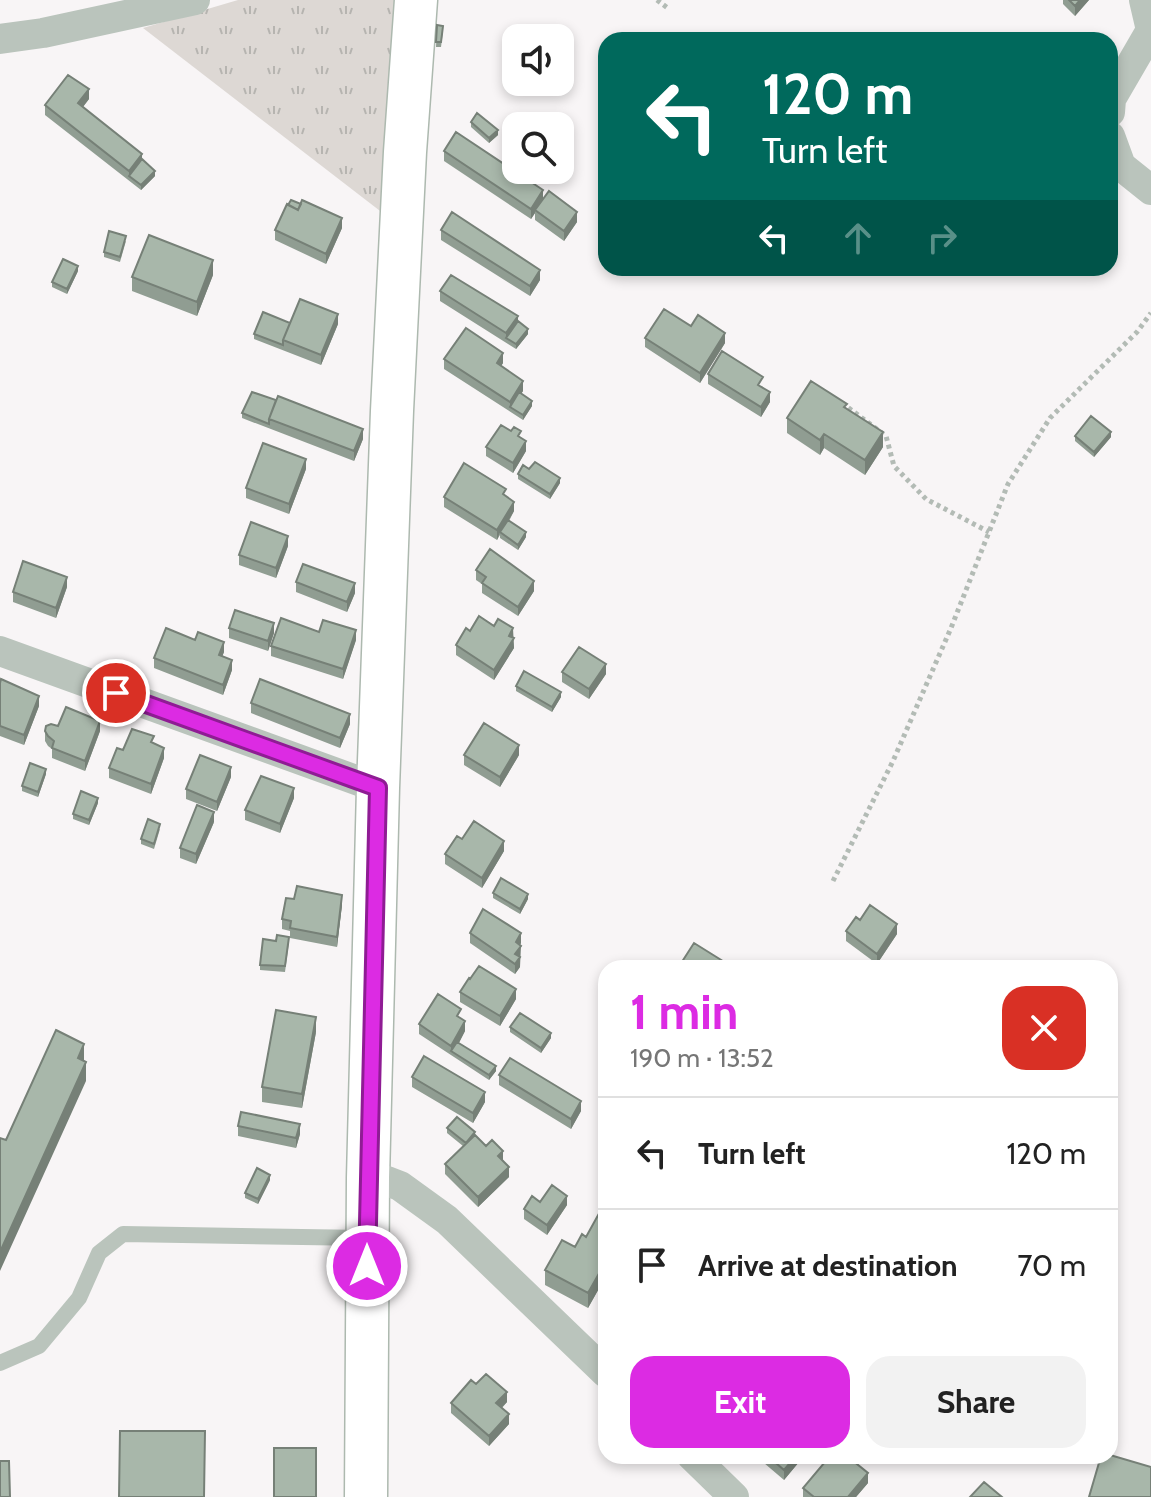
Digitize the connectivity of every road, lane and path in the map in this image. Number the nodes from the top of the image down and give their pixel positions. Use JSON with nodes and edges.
{"nodes":[{"id":1,"x":195,"y":0,"type":"edge"},
{"id":2,"x":416,"y":0,"type":"edge"},
{"id":3,"x":657,"y":0,"type":"edge"},
{"id":4,"x":1144,"y":0,"type":"edge"},
{"id":5,"x":669,"y":9,"type":"dead end"},
{"id":6,"x":1151,"y":30,"type":"edge"},
{"id":7,"x":0,"y":39,"type":"edge"},
{"id":8,"x":1118,"y":87,"type":"edge"},
{"id":9,"x":1118,"y":158,"type":"edge"},
{"id":10,"x":1151,"y":190,"type":"edge"},
{"id":11,"x":1151,"y":313,"type":"edge"},
{"id":12,"x":835,"y":397,"type":"edge"},
{"id":13,"x":989,"y":532,"type":"junction"},
{"id":14,"x":0,"y":651,"type":"edge"},
{"id":15,"x":378,"y":788,"type":"junction"},
{"id":16,"x":833,"y":881,"type":"dead end"},
{"id":17,"x":368,"y":1178,"type":"junction"},
{"id":18,"x":368,"y":1238,"type":"junction"},
{"id":19,"x":0,"y":1363,"type":"edge"},
{"id":20,"x":598,"y":1365,"type":"edge"},
{"id":21,"x":700,"y":1464,"type":"edge"},
{"id":22,"x":366,"y":1497,"type":"edge"},
{"id":23,"x":734,"y":1497,"type":"edge"}],
"edges":[{"from":1,"to":7,"type":"street"},
{"from":2,"to":15,"type":"street"},
{"from":3,"to":5,"type":"path"},
{"from":4,"to":6,"type":"street"},
{"from":6,"to":8,"type":"street"},
{"from":9,"to":10,"type":"street"},
{"from":11,"to":13,"type":"path"},
{"from":12,"to":13,"type":"path"},
{"from":13,"to":16,"type":"path"},
{"from":14,"to":15,"type":"street"},
{"from":15,"to":17,"type":"street"},
{"from":17,"to":18,"type":"street"},
{"from":17,"to":20,"type":"street"},
{"from":18,"to":19,"type":"lane"},
{"from":18,"to":22,"type":"street"},
{"from":21,"to":23,"type":"street"}]}
